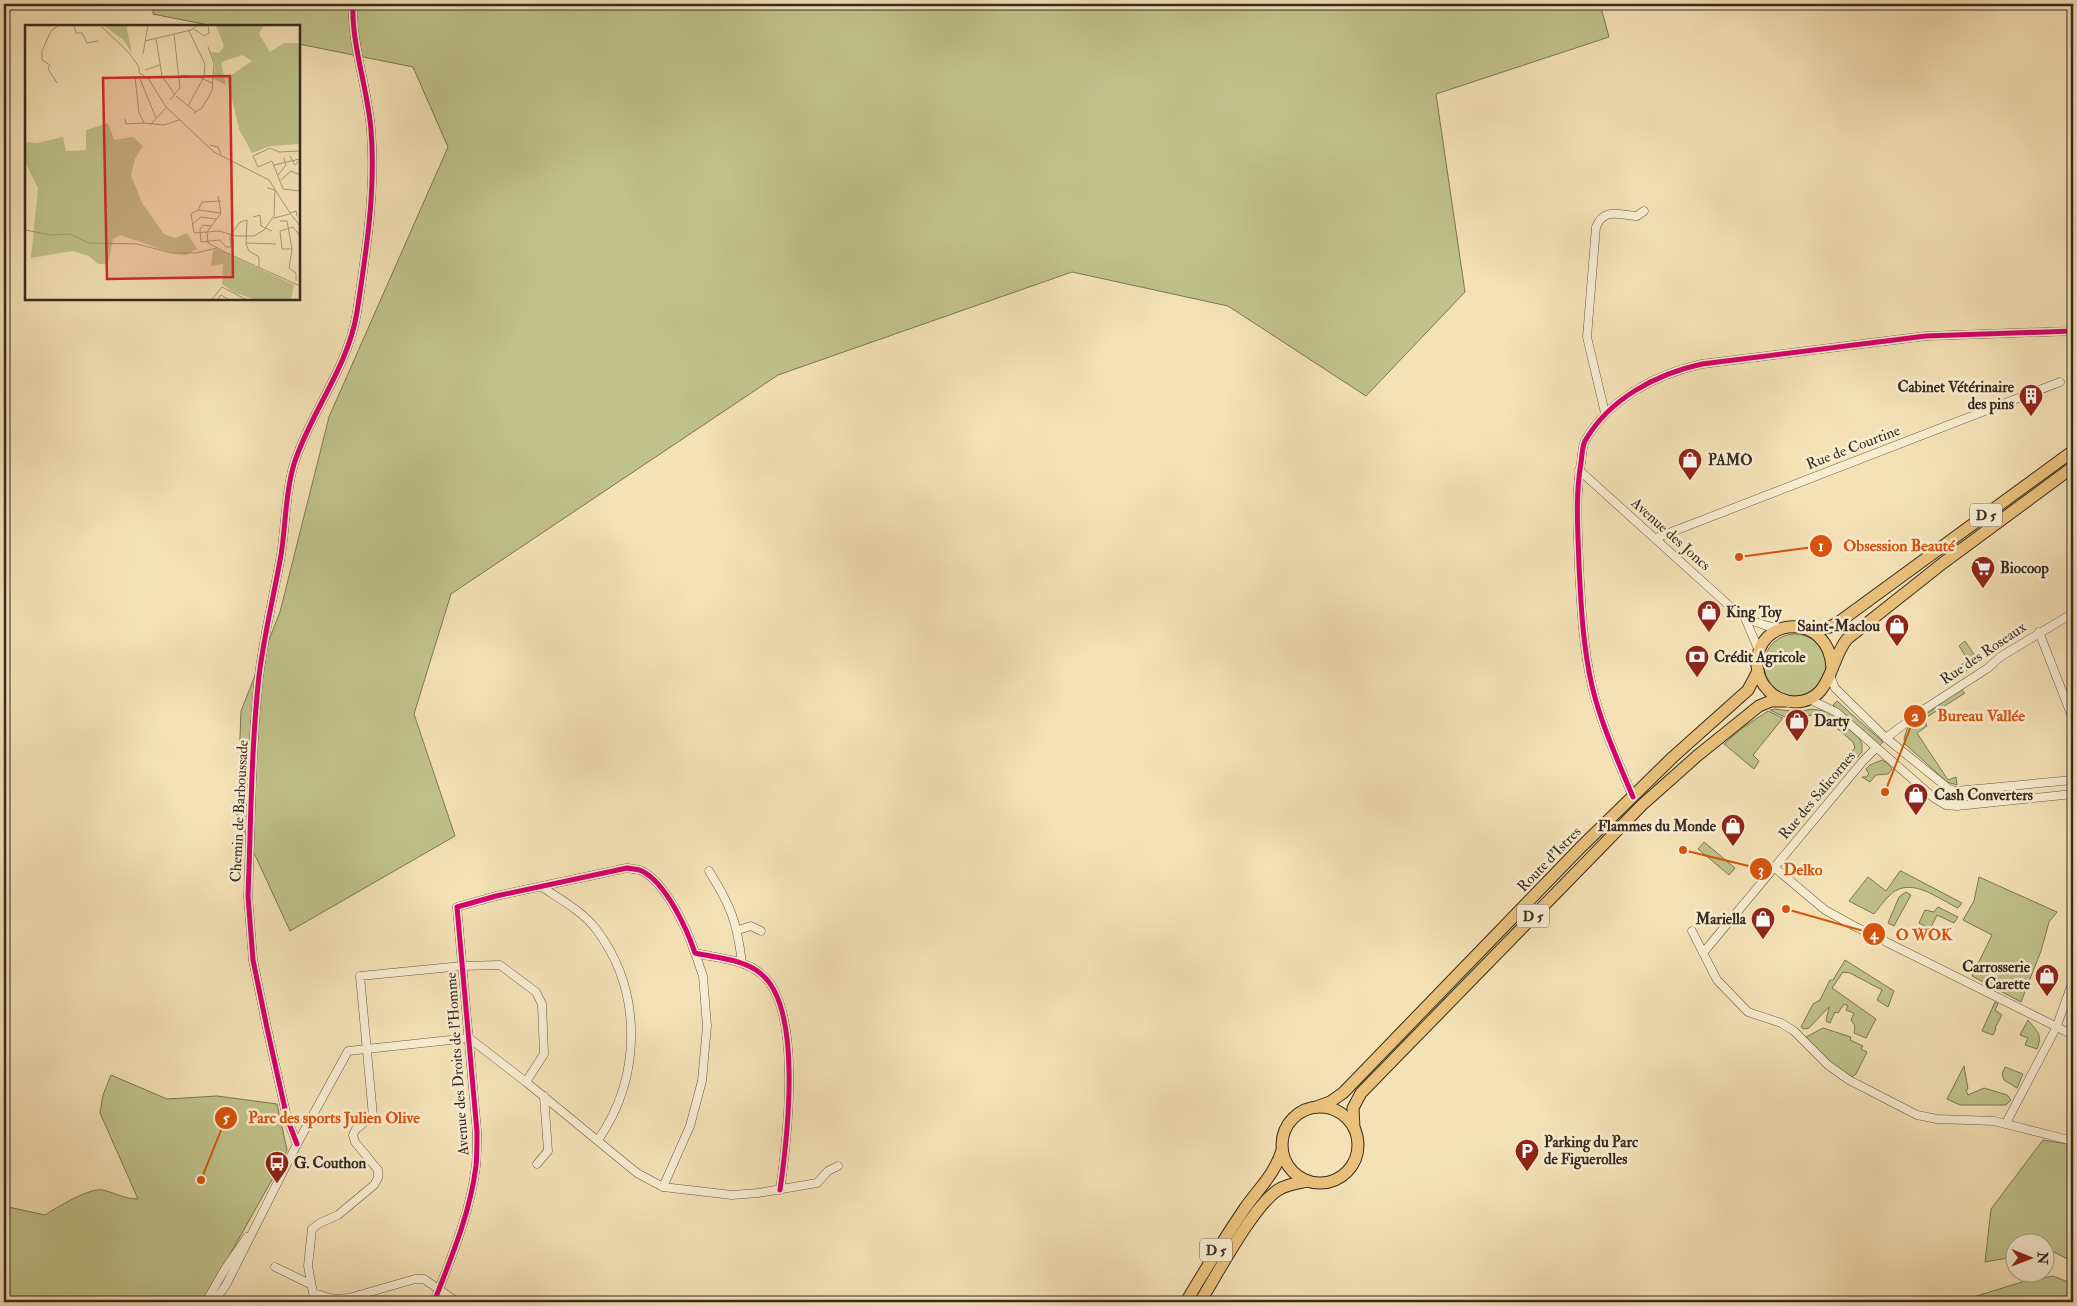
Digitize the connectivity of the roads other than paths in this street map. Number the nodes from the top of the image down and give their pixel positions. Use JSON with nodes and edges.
{"nodes":[{"id":1,"x":353,"y":4,"type":"edge"},
{"id":2,"x":1644,"y":211,"type":"dead end"},
{"id":3,"x":2073,"y":331,"type":"edge"},
{"id":4,"x":2060,"y":382,"type":"dead end"},
{"id":5,"x":1604,"y":414,"type":"junction"},
{"id":6,"x":2073,"y":451,"type":"edge"},
{"id":7,"x":2073,"y":467,"type":"edge"},
{"id":8,"x":1579,"y":470,"type":"junction"},
{"id":9,"x":1656,"y":538,"type":"junction"},
{"id":10,"x":2073,"y":613,"type":"edge"},
{"id":11,"x":1745,"y":618,"type":"junction"},
{"id":12,"x":1781,"y":629,"type":"junction"},
{"id":13,"x":1812,"y":631,"type":"junction"},
{"id":14,"x":2039,"y":632,"type":"junction"},
{"id":15,"x":1759,"y":651,"type":"junction"},
{"id":16,"x":1758,"y":671,"type":"junction"},
{"id":17,"x":1831,"y":671,"type":"junction"},
{"id":18,"x":1810,"y":699,"type":"junction"},
{"id":19,"x":1786,"y":701,"type":"junction"},
{"id":20,"x":2073,"y":719,"type":"edge"},
{"id":21,"x":1886,"y":738,"type":"junction"},
{"id":22,"x":1876,"y":748,"type":"junction"},
{"id":23,"x":2073,"y":780,"type":"edge"},
{"id":24,"x":2073,"y":794,"type":"edge"},
{"id":25,"x":1632,"y":797,"type":"junction"},
{"id":26,"x":1775,"y":868,"type":"junction"},
{"id":27,"x":709,"y":871,"type":"dead end"},
{"id":28,"x":542,"y":886,"type":"junction"},
{"id":29,"x":738,"y":930,"type":"junction"},
{"id":30,"x":761,"y":931,"type":"dead end"},
{"id":31,"x":1692,"y":931,"type":"dead end"},
{"id":32,"x":695,"y":953,"type":"junction"},
{"id":33,"x":1703,"y":953,"type":"junction"},
{"id":34,"x":742,"y":963,"type":"junction"},
{"id":35,"x":462,"y":966,"type":"junction"},
{"id":36,"x":2073,"y":981,"type":"edge"},
{"id":37,"x":2056,"y":1028,"type":"junction"},
{"id":38,"x":2073,"y":1035,"type":"edge"},
{"id":39,"x":469,"y":1038,"type":"junction"},
{"id":40,"x":365,"y":1048,"type":"junction"},
{"id":41,"x":526,"y":1082,"type":"junction"},
{"id":42,"x":544,"y":1096,"type":"junction"},
{"id":43,"x":1316,"y":1107,"type":"junction"},
{"id":44,"x":2006,"y":1124,"type":"junction"},
{"id":45,"x":1354,"y":1128,"type":"junction"},
{"id":46,"x":598,"y":1140,"type":"junction"},
{"id":47,"x":2073,"y":1141,"type":"edge"},
{"id":48,"x":297,"y":1144,"type":"junction"},
{"id":49,"x":1282,"y":1150,"type":"junction"},
{"id":50,"x":537,"y":1164,"type":"dead end"},
{"id":51,"x":838,"y":1166,"type":"dead end"},
{"id":52,"x":1308,"y":1181,"type":"junction"},
{"id":53,"x":663,"y":1187,"type":"junction"},
{"id":54,"x":780,"y":1190,"type":"junction"},
{"id":55,"x":254,"y":1228,"type":"junction"},
{"id":56,"x":275,"y":1267,"type":"dead end"},
{"id":57,"x":310,"y":1284,"type":"junction"},
{"id":58,"x":439,"y":1289,"type":"junction"},
{"id":59,"x":212,"y":1291,"type":"junction"},
{"id":60,"x":364,"y":1298,"type":"edge"},
{"id":61,"x":216,"y":1300,"type":"edge"},
{"id":62,"x":342,"y":1300,"type":"edge"},
{"id":63,"x":206,"y":1302,"type":"edge"},
{"id":64,"x":434,"y":1302,"type":"edge"},
{"id":65,"x":457,"y":1302,"type":"edge"},
{"id":66,"x":1186,"y":1302,"type":"edge"},
{"id":67,"x":1200,"y":1302,"type":"edge"}],
"edges":[{"from":1,"to":48,"type":"street","name":"Chemin de Barboussade"},
{"from":2,"to":5,"type":"street"},
{"from":3,"to":5,"type":"street"},
{"from":4,"to":9,"type":"street","name":"Rue de Courtine"},
{"from":5,"to":8,"type":"street"},
{"from":6,"to":13,"type":"main road","number":"D 5"},
{"from":7,"to":17,"type":"main road","number":"D 5"},
{"from":8,"to":9,"type":"street","name":"Avenue des Joncs"},
{"from":8,"to":25,"type":"street"},
{"from":9,"to":11,"type":"street","name":"Avenue des Joncs"},
{"from":10,"to":14,"type":"street","name":"Rue des Roseaux"},
{"from":11,"to":12,"type":"street","name":"Avenue des Joncs"},
{"from":11,"to":15,"type":"street","name":"Avenue des Joncs"},
{"from":12,"to":13,"type":"main road"},
{"from":12,"to":15,"type":"main road"},
{"from":13,"to":17,"type":"main road"},
{"from":14,"to":20,"type":"street"},
{"from":14,"to":21,"type":"street","name":"Rue des Roseaux"},
{"from":15,"to":16,"type":"main road"},
{"from":16,"to":19,"type":"main road"},
{"from":16,"to":25,"type":"main road","name":"Route d'Istres","number":"D 5"},
{"from":17,"to":18,"type":"main road"},
{"from":17,"to":21,"type":"street"},
{"from":18,"to":19,"type":"main road"},
{"from":18,"to":22,"type":"street"},
{"from":19,"to":45,"type":"main road","name":"Route d'Istres","number":"D 5"},
{"from":21,"to":23,"type":"street"},
{"from":22,"to":24,"type":"street"},
{"from":22,"to":26,"type":"street","name":"Rue des Salicornes"},
{"from":25,"to":43,"type":"main road","name":"Route d'Istres","number":"D 5"},
{"from":26,"to":33,"type":"street","name":"Rue des Salicornes"},
{"from":26,"to":37,"type":"street"},
{"from":27,"to":29,"type":"street"},
{"from":28,"to":32,"type":"street"},
{"from":28,"to":35,"type":"street","name":"Avenue des Droits de l'Homme"},
{"from":28,"to":46,"type":"street"},
{"from":29,"to":30,"type":"street"},
{"from":29,"to":34,"type":"street"},
{"from":31,"to":33,"type":"street"},
{"from":32,"to":34,"type":"street"},
{"from":32,"to":53,"type":"street"},
{"from":33,"to":44,"type":"street"},
{"from":34,"to":54,"type":"street"},
{"from":35,"to":39,"type":"street","name":"Avenue des Droits de l'Homme"},
{"from":35,"to":40,"type":"street"},
{"from":35,"to":41,"type":"street"},
{"from":36,"to":37,"type":"street"},
{"from":37,"to":38,"type":"street"},
{"from":37,"to":44,"type":"street"},
{"from":39,"to":40,"type":"street"},
{"from":39,"to":41,"type":"street"},
{"from":39,"to":58,"type":"street","name":"Avenue des Droits de l'Homme"},
{"from":40,"to":48,"type":"street"},
{"from":40,"to":57,"type":"street"},
{"from":41,"to":42,"type":"street"},
{"from":42,"to":46,"type":"street"},
{"from":42,"to":50,"type":"street"},
{"from":43,"to":45,"type":"main road"},
{"from":43,"to":49,"type":"main road"},
{"from":44,"to":47,"type":"street"},
{"from":45,"to":52,"type":"main road"},
{"from":46,"to":53,"type":"street"},
{"from":48,"to":55,"type":"street"},
{"from":49,"to":52,"type":"main road"},
{"from":49,"to":66,"type":"main road","number":"D 5"},
{"from":51,"to":54,"type":"street"},
{"from":52,"to":67,"type":"main road","number":"D 5"},
{"from":53,"to":54,"type":"street"},
{"from":55,"to":59,"type":"street"},
{"from":55,"to":61,"type":"street"},
{"from":56,"to":57,"type":"street"},
{"from":57,"to":62,"type":"street"},
{"from":58,"to":60,"type":"street"},
{"from":58,"to":64,"type":"street","name":"Avenue des Droits de l'Homme"},
{"from":58,"to":65,"type":"street"},
{"from":59,"to":61,"type":"street"},
{"from":59,"to":63,"type":"street"},
{"from":60,"to":62,"type":"street"}]}
